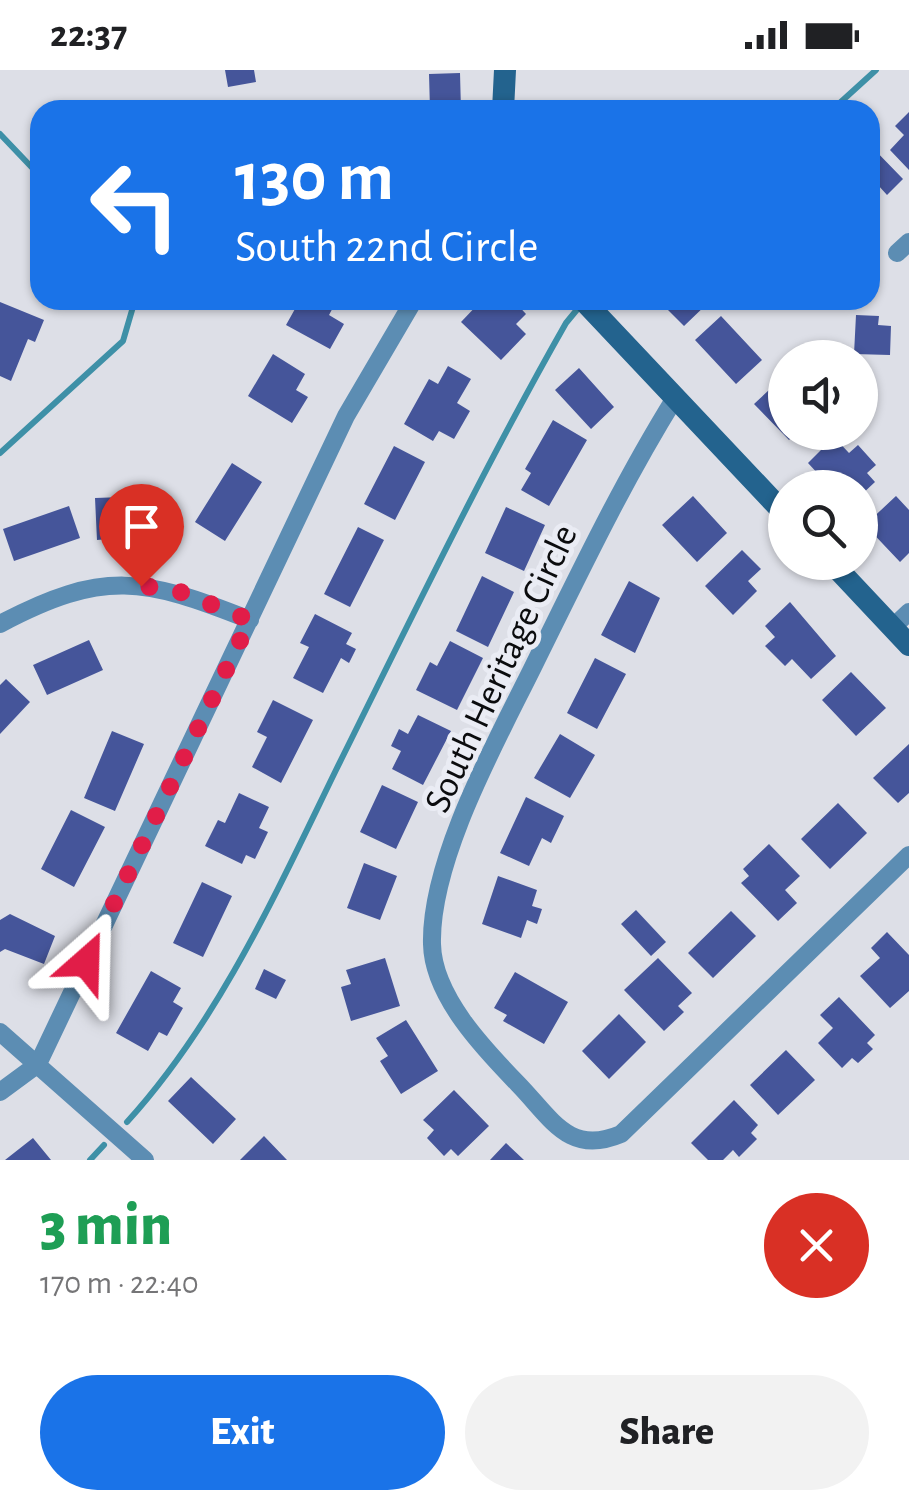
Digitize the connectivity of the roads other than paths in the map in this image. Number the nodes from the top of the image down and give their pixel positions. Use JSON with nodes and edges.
{"nodes":[{"id":1,"x":505,"y":70,"type":"edge"},
{"id":2,"x":504,"y":100,"type":"edge"},
{"id":3,"x":408,"y":310,"type":"edge"},
{"id":4,"x":592,"y":310,"type":"edge"},
{"id":5,"x":675,"y":398,"type":"junction"},
{"id":6,"x":768,"y":496,"type":"edge"},
{"id":7,"x":853,"y":580,"type":"edge"},
{"id":8,"x":250,"y":620,"type":"junction"},
{"id":9,"x":901,"y":620,"type":"edge"},
{"id":10,"x":0,"y":624,"type":"edge"},
{"id":11,"x":909,"y":645,"type":"edge"},
{"id":12,"x":909,"y":855,"type":"edge"},
{"id":13,"x":0,"y":1032,"type":"edge"},
{"id":14,"x":38,"y":1064,"type":"junction"},
{"id":15,"x":0,"y":1092,"type":"edge"},
{"id":16,"x":145,"y":1160,"type":"edge"}],
"edges":[{"from":1,"to":2,"type":"street"},
{"from":3,"to":8,"type":"street"},
{"from":4,"to":5,"type":"street"},
{"from":5,"to":6,"type":"street"},
{"from":5,"to":12,"type":"street","name":"South Heritage Circle"},
{"from":7,"to":9,"type":"street"},
{"from":8,"to":10,"type":"street"},
{"from":8,"to":14,"type":"street"},
{"from":9,"to":11,"type":"street"},
{"from":13,"to":14,"type":"street"},
{"from":14,"to":15,"type":"street"},
{"from":14,"to":16,"type":"street"}]}
